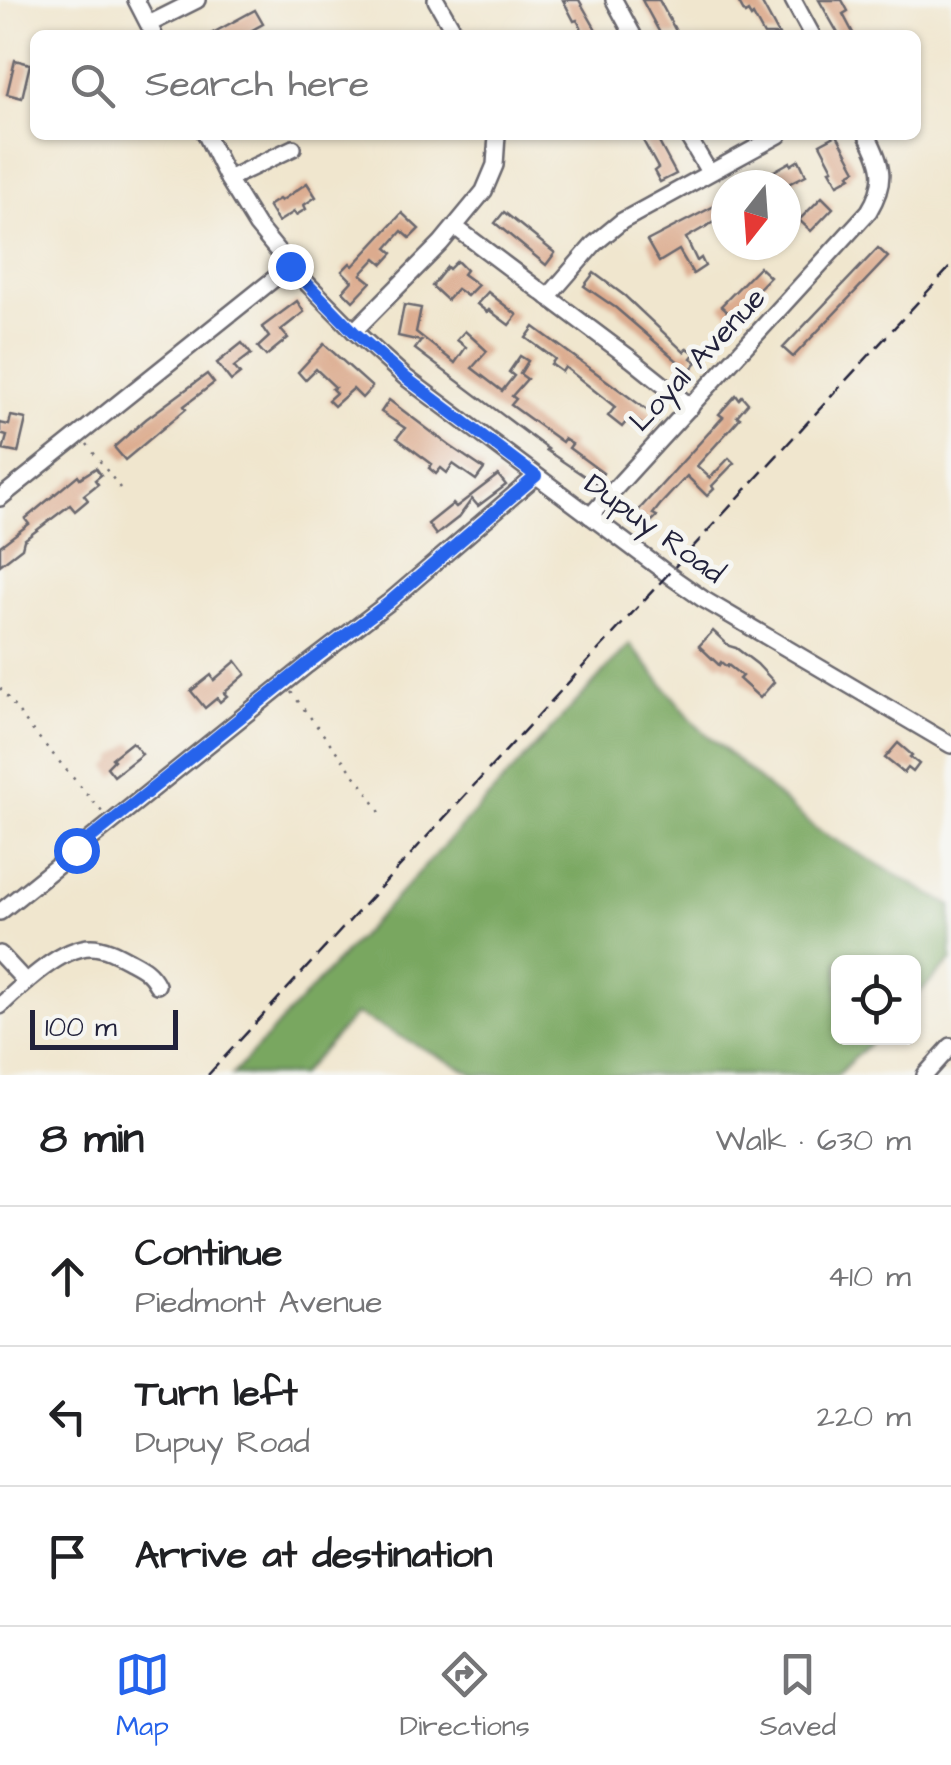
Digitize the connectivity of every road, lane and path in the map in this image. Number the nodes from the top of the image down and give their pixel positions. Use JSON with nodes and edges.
{"nodes":[{"id":1,"x":136,"y":0,"type":"edge"},
{"id":2,"x":197,"y":0,"type":"edge"},
{"id":3,"x":436,"y":0,"type":"edge"},
{"id":4,"x":614,"y":0,"type":"edge"},
{"id":5,"x":793,"y":0,"type":"edge"},
{"id":6,"x":152,"y":30,"type":"edge"},
{"id":7,"x":453,"y":30,"type":"edge"},
{"id":8,"x":630,"y":30,"type":"edge"},
{"id":9,"x":809,"y":30,"type":"edge"},
{"id":10,"x":208,"y":140,"type":"edge"},
{"id":11,"x":497,"y":140,"type":"edge"},
{"id":12,"x":690,"y":140,"type":"edge"},
{"id":13,"x":770,"y":140,"type":"edge"},
{"id":14,"x":870,"y":140,"type":"edge"},
{"id":15,"x":293,"y":148,"type":"dead end"},
{"id":16,"x":709,"y":172,"type":"junction"},
{"id":17,"x":228,"y":179,"type":"junction"},
{"id":18,"x":455,"y":227,"type":"junction"},
{"id":19,"x":290,"y":266,"type":"junction"},
{"id":20,"x":548,"y":297,"type":"junction"},
{"id":21,"x":354,"y":332,"type":"junction"},
{"id":22,"x":690,"y":407,"type":"junction"},
{"id":23,"x":80,"y":435,"type":"junction"},
{"id":24,"x":536,"y":476,"type":"junction"},
{"id":25,"x":123,"y":492,"type":"dead end"},
{"id":26,"x":0,"y":498,"type":"edge"},
{"id":27,"x":590,"y":516,"type":"junction"},
{"id":28,"x":284,"y":683,"type":"junction"},
{"id":29,"x":0,"y":688,"type":"edge"},
{"id":30,"x":948,"y":737,"type":"edge"},
{"id":31,"x":382,"y":819,"type":"dead end"},
{"id":32,"x":111,"y":822,"type":"junction"},
{"id":33,"x":0,"y":912,"type":"edge"},
{"id":34,"x":0,"y":954,"type":"edge"},
{"id":35,"x":26,"y":982,"type":"junction"},
{"id":36,"x":157,"y":985,"type":"dead end"},
{"id":37,"x":0,"y":1006,"type":"edge"},
{"id":38,"x":951,"y":1046,"type":"edge"},
{"id":39,"x":925,"y":1075,"type":"edge"}],
"edges":[{"from":1,"to":6,"type":"street"},
{"from":2,"to":6,"type":"street"},
{"from":3,"to":7,"type":"street"},
{"from":4,"to":8,"type":"street"},
{"from":5,"to":9,"type":"street"},
{"from":10,"to":17,"type":"street","name":"Dupuy Road"},
{"from":11,"to":18,"type":"street"},
{"from":12,"to":16,"type":"street"},
{"from":13,"to":16,"type":"street"},
{"from":14,"to":22,"type":"street","name":"Loyal Avenue"},
{"from":15,"to":17,"type":"street"},
{"from":16,"to":20,"type":"street"},
{"from":17,"to":19,"type":"street","name":"Dupuy Road"},
{"from":18,"to":20,"type":"street"},
{"from":18,"to":21,"type":"street"},
{"from":19,"to":21,"type":"street","name":"Dupuy Road"},
{"from":19,"to":23,"type":"street"},
{"from":20,"to":22,"type":"street"},
{"from":21,"to":24,"type":"street","name":"Dupuy Road"},
{"from":22,"to":27,"type":"street","name":"Loyal Avenue"},
{"from":23,"to":25,"type":"path"},
{"from":23,"to":26,"type":"street"},
{"from":24,"to":27,"type":"street","name":"Dupuy Road"},
{"from":24,"to":28,"type":"street"},
{"from":27,"to":30,"type":"street","name":"Dupuy Road"},
{"from":28,"to":31,"type":"path"},
{"from":28,"to":32,"type":"street"},
{"from":29,"to":32,"type":"path"},
{"from":32,"to":33,"type":"street"},
{"from":34,"to":35,"type":"street"},
{"from":35,"to":36,"type":"street"},
{"from":35,"to":37,"type":"street"},
{"from":38,"to":39,"type":"street"}]}
